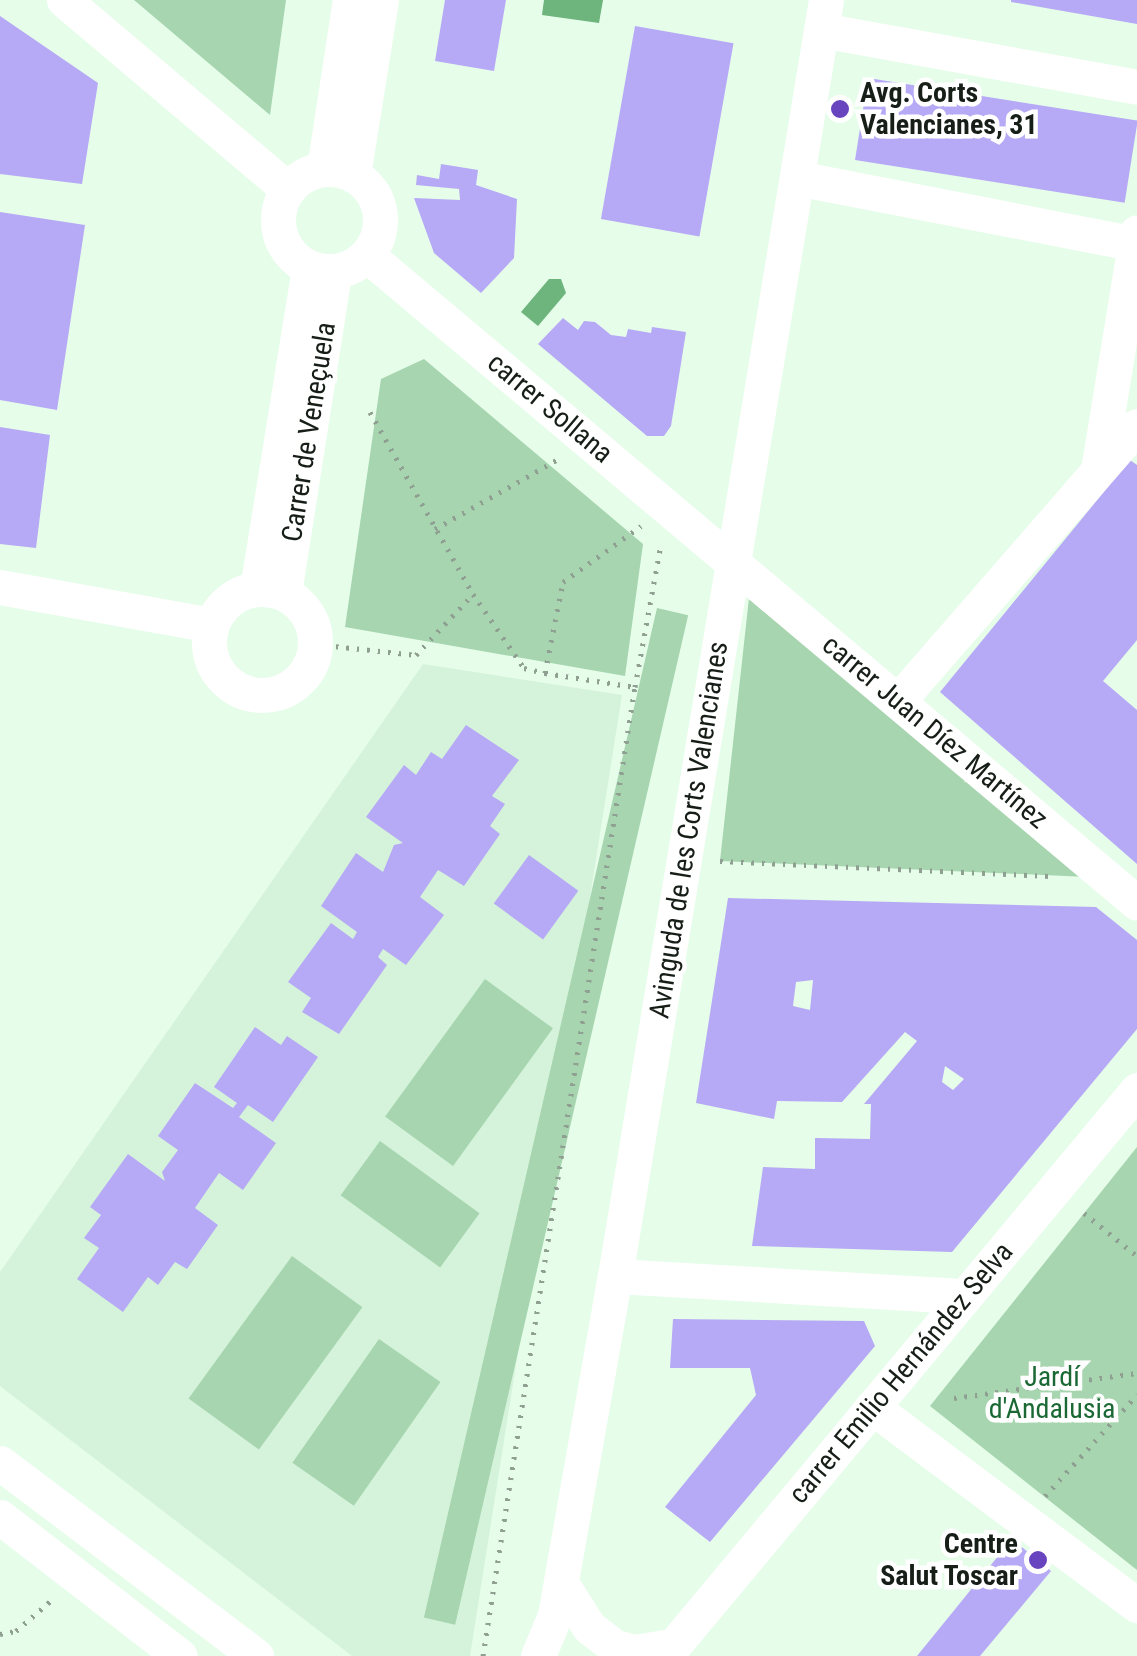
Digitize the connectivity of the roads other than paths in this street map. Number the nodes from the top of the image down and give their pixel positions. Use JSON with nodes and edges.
{"nodes":[{"id":1,"x":64,"y":0,"type":"edge"},
{"id":2,"x":350,"y":0,"type":"edge"},
{"id":3,"x":381,"y":0,"type":"edge"},
{"id":4,"x":824,"y":15,"type":"edge"},
{"id":5,"x":1137,"y":86,"type":"edge"},
{"id":6,"x":339,"y":172,"type":"junction"},
{"id":7,"x":797,"y":178,"type":"junction"},
{"id":8,"x":288,"y":189,"type":"junction"},
{"id":9,"x":1136,"y":238,"type":"edge"},
{"id":10,"x":367,"y":254,"type":"junction"},
{"id":11,"x":322,"y":270,"type":"junction"},
{"id":12,"x":1111,"y":389,"type":"junction"},
{"id":13,"x":1135,"y":431,"type":"edge"},
{"id":14,"x":1098,"y":471,"type":"junction"},
{"id":15,"x":734,"y":561,"type":"junction"},
{"id":16,"x":0,"y":587,"type":"edge"},
{"id":17,"x":270,"y":591,"type":"junction"},
{"id":18,"x":212,"y":625,"type":"junction"},
{"id":19,"x":898,"y":701,"type":"junction"},
{"id":20,"x":1137,"y":903,"type":"edge"},
{"id":21,"x":1137,"y":1090,"type":"edge"},
{"id":22,"x":615,"y":1276,"type":"junction"},
{"id":23,"x":965,"y":1296,"type":"junction"},
{"id":24,"x":872,"y":1408,"type":"junction"},
{"id":25,"x":0,"y":1463,"type":"edge"},
{"id":26,"x":0,"y":1517,"type":"edge"},
{"id":27,"x":561,"y":1583,"type":"junction"},
{"id":28,"x":1137,"y":1605,"type":"edge"},
{"id":29,"x":669,"y":1651,"type":"edge"},
{"id":30,"x":180,"y":1656,"type":"edge"},
{"id":31,"x":256,"y":1656,"type":"edge"},
{"id":32,"x":538,"y":1656,"type":"edge"}],
"edges":[{"from":1,"to":8,"type":"street"},
{"from":2,"to":6,"type":"street"},
{"from":3,"to":6,"type":"street"},
{"from":4,"to":5,"type":"street"},
{"from":4,"to":7,"type":"street","name":"Avinguda de les Corts Valencianes"},
{"from":6,"to":8,"type":"street"},
{"from":6,"to":10,"type":"street"},
{"from":7,"to":9,"type":"street"},
{"from":7,"to":15,"type":"street","name":"Avinguda de les Corts Valencianes"},
{"from":8,"to":11,"type":"street"},
{"from":9,"to":12,"type":"street"},
{"from":10,"to":11,"type":"street"},
{"from":10,"to":15,"type":"street","name":"carrer Sollana"},
{"from":11,"to":17,"type":"street","name":"Carrer de Veneçuela"},
{"from":12,"to":13,"type":"street"},
{"from":12,"to":14,"type":"street"},
{"from":13,"to":14,"type":"street"},
{"from":14,"to":19,"type":"street"},
{"from":15,"to":19,"type":"street","name":"carrer Juan Díez Martínez"},
{"from":15,"to":22,"type":"street","name":"Avinguda de les Corts Valencianes"},
{"from":16,"to":18,"type":"street"},
{"from":17,"to":18,"type":"street"},
{"from":17,"to":18,"type":"street"},
{"from":19,"to":20,"type":"street","name":"carrer Juan Díez Martínez"},
{"from":21,"to":23,"type":"street","name":"carrer Emilio Hernández Selva"},
{"from":22,"to":23,"type":"street"},
{"from":22,"to":27,"type":"street","name":"Avinguda de les Corts Valencianes"},
{"from":23,"to":24,"type":"street","name":"carrer Emilio Hernández Selva"},
{"from":24,"to":28,"type":"street"},
{"from":24,"to":29,"type":"street","name":"carrer Emilio Hernández Selva"},
{"from":25,"to":31,"type":"street"},
{"from":26,"to":30,"type":"street"},
{"from":27,"to":29,"type":"street"},
{"from":27,"to":32,"type":"street","name":"Avinguda de les Corts Valencianes"}]}
